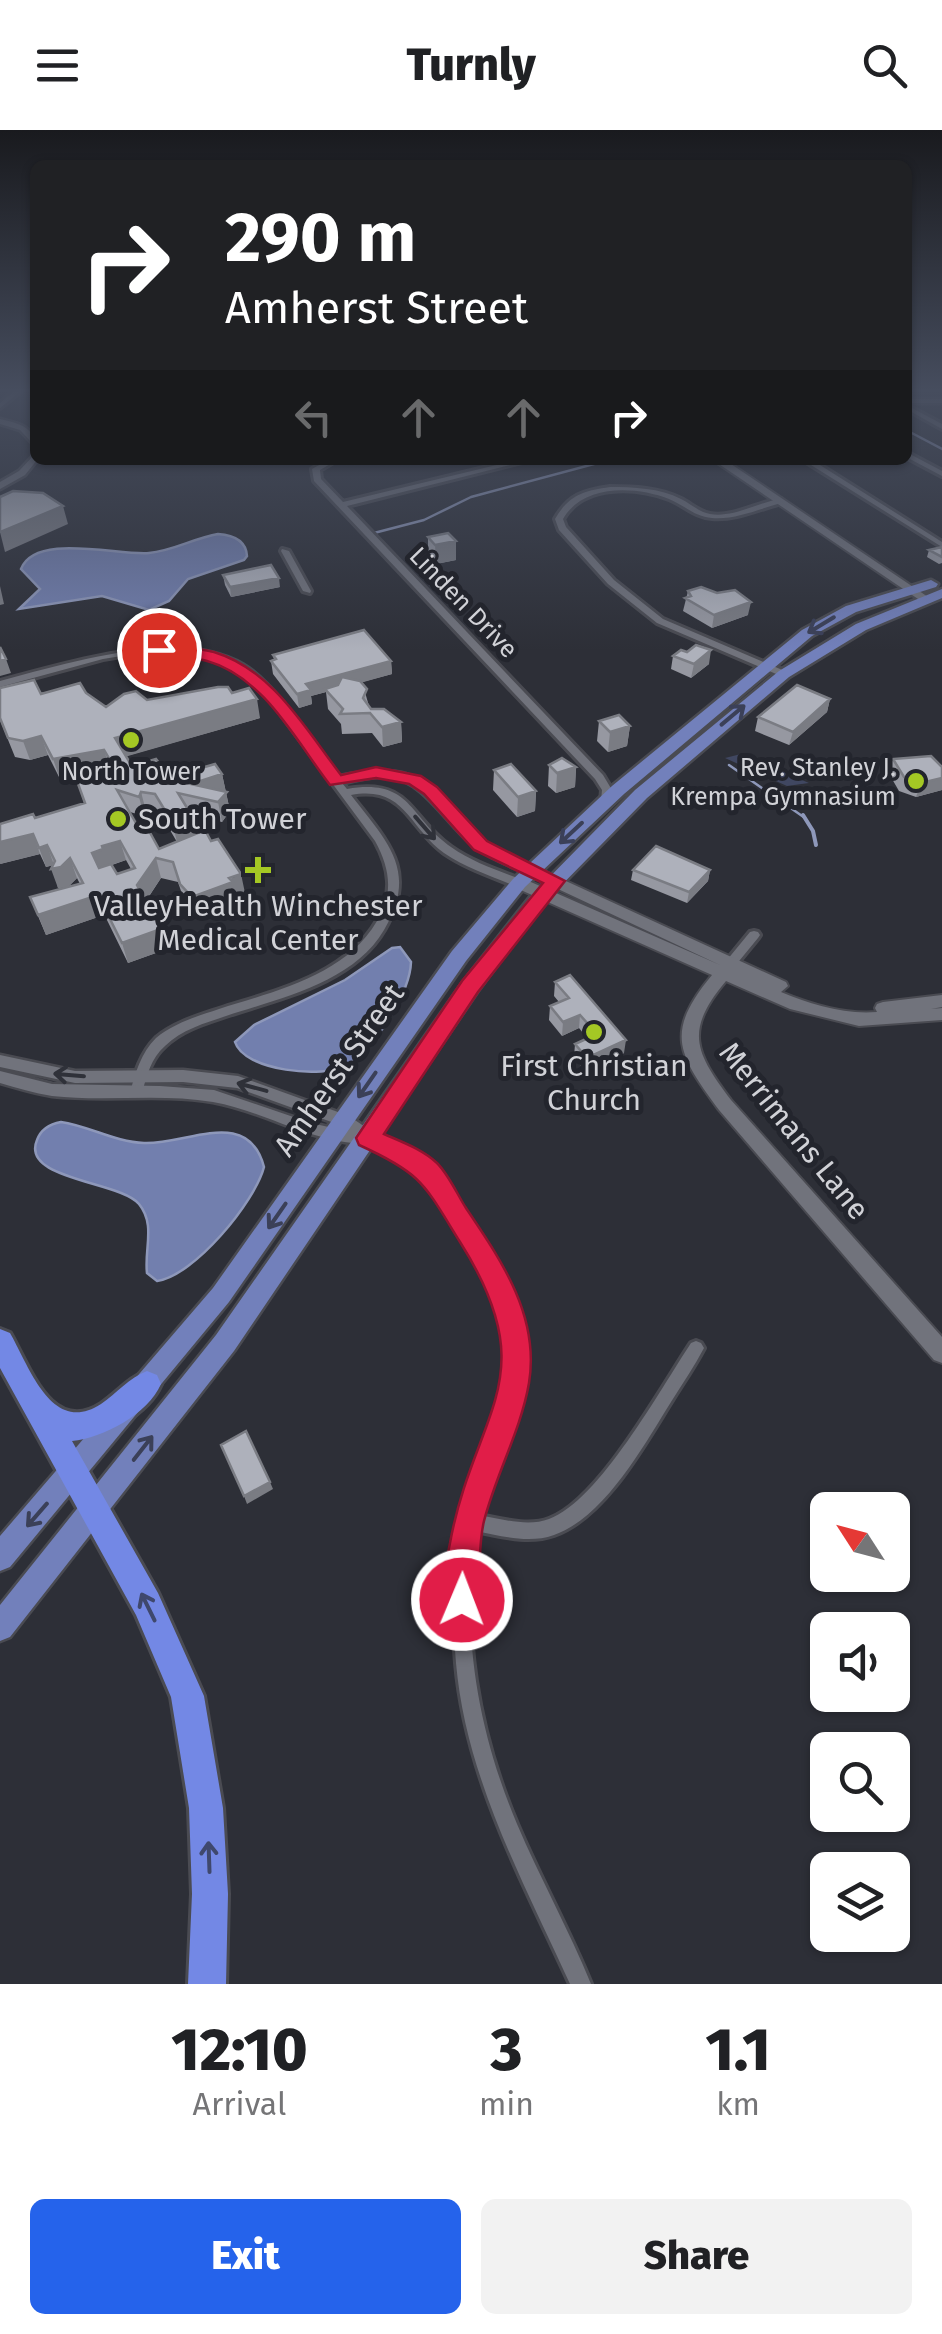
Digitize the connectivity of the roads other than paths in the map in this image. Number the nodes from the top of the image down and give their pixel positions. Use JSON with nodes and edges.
{"nodes":[{"id":1,"x":318,"y":478,"type":"edge"},
{"id":2,"x":454,"y":478,"type":"edge"},
{"id":3,"x":744,"y":478,"type":"edge"},
{"id":4,"x":835,"y":478,"type":"edge"},
{"id":5,"x":778,"y":500,"type":"junction"},
{"id":6,"x":341,"y":505,"type":"junction"},
{"id":7,"x":942,"y":545,"type":"edge"},
{"id":8,"x":285,"y":551,"type":"dead end"},
{"id":9,"x":942,"y":581,"type":"edge"},
{"id":10,"x":307,"y":591,"type":"dead end"},
{"id":11,"x":942,"y":593,"type":"edge"},
{"id":12,"x":918,"y":594,"type":"junction"},
{"id":13,"x":766,"y":667,"type":"junction"},
{"id":14,"x":784,"y":674,"type":"junction"},
{"id":15,"x":0,"y":684,"type":"edge"},
{"id":16,"x":340,"y":787,"type":"junction"},
{"id":17,"x":619,"y":798,"type":"junction"},
{"id":18,"x":532,"y":870,"type":"junction"},
{"id":19,"x":518,"y":884,"type":"junction"},
{"id":20,"x":550,"y":887,"type":"junction"},
{"id":21,"x":754,"y":935,"type":"dead end"},
{"id":22,"x":726,"y":968,"type":"junction"},
{"id":23,"x":942,"y":1000,"type":"edge"},
{"id":24,"x":942,"y":1014,"type":"edge"},
{"id":25,"x":0,"y":1061,"type":"edge"},
{"id":26,"x":0,"y":1077,"type":"edge"},
{"id":27,"x":138,"y":1084,"type":"junction"},
{"id":28,"x":338,"y":1128,"type":"junction"},
{"id":29,"x":368,"y":1138,"type":"junction"},
{"id":30,"x":0,"y":1342,"type":"edge"},
{"id":31,"x":696,"y":1348,"type":"dead end"},
{"id":32,"x":942,"y":1353,"type":"edge"},
{"id":33,"x":147,"y":1384,"type":"junction"},
{"id":34,"x":38,"y":1409,"type":"junction"},
{"id":35,"x":73,"y":1473,"type":"junction"},
{"id":36,"x":96,"y":1510,"type":"junction"},
{"id":37,"x":469,"y":1522,"type":"junction"},
{"id":38,"x":0,"y":1558,"type":"edge"},
{"id":39,"x":0,"y":1627,"type":"edge"},
{"id":40,"x":207,"y":1984,"type":"edge"},
{"id":41,"x":581,"y":1984,"type":"edge"}],
"edges":[{"from":1,"to":6,"type":"street","name":"Linden Drive"},
{"from":2,"to":6,"type":"street"},
{"from":3,"to":5,"type":"main road"},
{"from":4,"to":7,"type":"street"},
{"from":5,"to":12,"type":"main road"},
{"from":5,"to":13,"type":"street"},
{"from":6,"to":17,"type":"street","name":"Linden Drive"},
{"from":8,"to":10,"type":"street"},
{"from":9,"to":12,"type":"main road","name":"Amherst Street"},
{"from":11,"to":12,"type":"main road","name":"Amherst Street"},
{"from":12,"to":13,"type":"main road","name":"Amherst Street","one_way":true},
{"from":12,"to":14,"type":"main road","name":"Amherst Street"},
{"from":13,"to":14,"type":"street"},
{"from":13,"to":17,"type":"main road","name":"Amherst Street"},
{"from":17,"to":14,"type":"main road","name":"Amherst Street","one_way":true},
{"from":15,"to":16,"type":"street"},
{"from":16,"to":18,"type":"street"},
{"from":16,"to":19,"type":"street","one_way":true},
{"from":16,"to":27,"type":"street"},
{"from":17,"to":18,"type":"main road","name":"Amherst Street","one_way":true},
{"from":17,"to":20,"type":"main road","name":"Amherst Street"},
{"from":18,"to":19,"type":"main road","name":"Amherst Street"},
{"from":18,"to":20,"type":"main road"},
{"from":19,"to":20,"type":"main road"},
{"from":19,"to":28,"type":"main road","name":"Amherst Street","one_way":true},
{"from":20,"to":22,"type":"main road"},
{"from":20,"to":29,"type":"main road","name":"Amherst Street"},
{"from":21,"to":22,"type":"street","name":"Merrimans Lane"},
{"from":22,"to":23,"type":"main road"},
{"from":22,"to":24,"type":"main road"},
{"from":22,"to":32,"type":"main road","name":"Merrimans Lane"},
{"from":27,"to":25,"type":"street","one_way":true},
{"from":26,"to":27,"type":"street"},
{"from":27,"to":28,"type":"street"},
{"from":28,"to":29,"type":"street"},
{"from":28,"to":33,"type":"main road","name":"Amherst Street","one_way":true},
{"from":36,"to":29,"type":"main road","name":"Amherst Street","one_way":true},
{"from":29,"to":37,"type":"street"},
{"from":30,"to":34,"type":"highway"},
{"from":31,"to":37,"type":"street"},
{"from":33,"to":34,"type":"highway"},
{"from":33,"to":35,"type":"main road","name":"Amherst Street"},
{"from":34,"to":35,"type":"highway"},
{"from":35,"to":36,"type":"highway"},
{"from":35,"to":38,"type":"main road","name":"Amherst Street","one_way":true},
{"from":36,"to":39,"type":"main road","name":"Amherst Street"},
{"from":40,"to":36,"type":"highway","one_way":true},
{"from":37,"to":41,"type":"street"}]}
